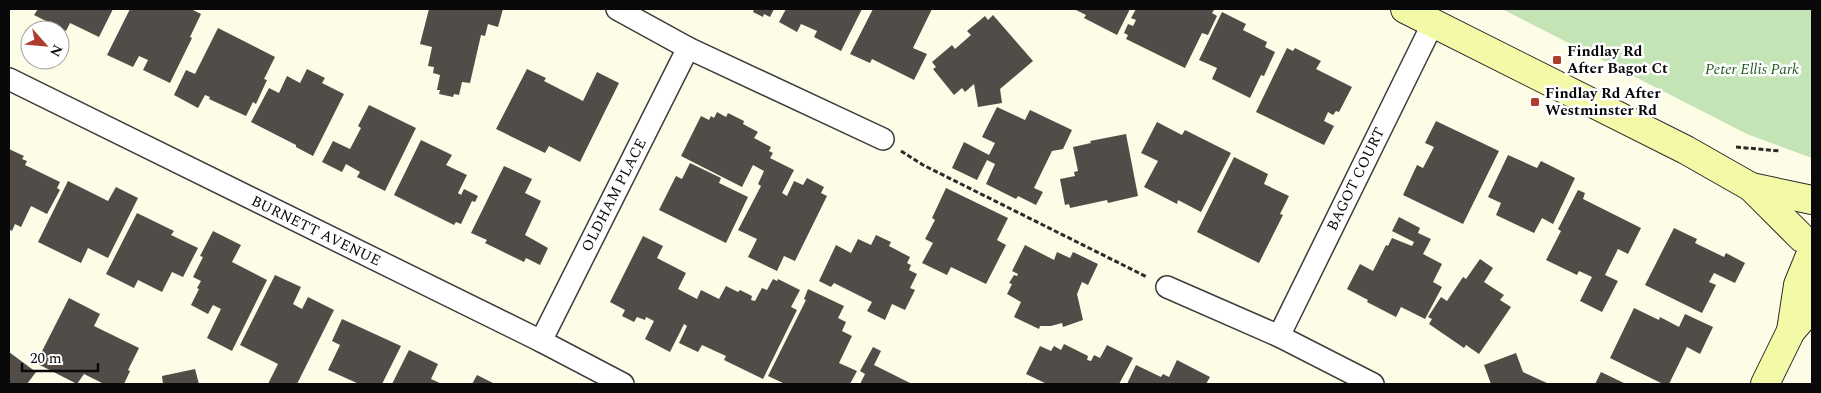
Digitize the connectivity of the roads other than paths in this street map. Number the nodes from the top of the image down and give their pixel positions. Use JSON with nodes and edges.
{"nodes":[{"id":1,"x":617,"y":9,"type":"edge"},
{"id":2,"x":1405,"y":9,"type":"edge"},
{"id":3,"x":1433,"y":23,"type":"junction"},
{"id":4,"x":688,"y":48,"type":"junction"},
{"id":5,"x":9,"y":79,"type":"edge"},
{"id":6,"x":883,"y":139,"type":"road end"},
{"id":7,"x":1751,"y":186,"type":"junction"},
{"id":8,"x":1812,"y":200,"type":"edge"},
{"id":9,"x":1812,"y":210,"type":"edge"},
{"id":10,"x":1808,"y":253,"type":"edge"},
{"id":11,"x":1167,"y":287,"type":"road end"},
{"id":12,"x":1812,"y":308,"type":"edge"},
{"id":13,"x":1792,"y":332,"type":"junction"},
{"id":14,"x":1279,"y":336,"type":"junction"},
{"id":15,"x":540,"y":342,"type":"junction"},
{"id":16,"x":623,"y":384,"type":"edge"},
{"id":17,"x":1373,"y":384,"type":"edge"},
{"id":18,"x":1765,"y":384,"type":"edge"}],
"edges":[{"from":1,"to":4,"type":"street"},
{"from":2,"to":3,"type":"main road"},
{"from":3,"to":7,"type":"main road"},
{"from":3,"to":14,"type":"street","name":"BAGOT COURT"},
{"from":4,"to":6,"type":"street"},
{"from":4,"to":15,"type":"street","name":"OLDHAM PLACE"},
{"from":5,"to":15,"type":"street","name":"BURNETT AVENUE"},
{"from":7,"to":8,"type":"main road"},
{"from":7,"to":10,"type":"main road"},
{"from":9,"to":10,"type":"main road"},
{"from":10,"to":13,"type":"main road"},
{"from":11,"to":14,"type":"street"},
{"from":12,"to":13,"type":"main road"},
{"from":13,"to":18,"type":"main road"},
{"from":14,"to":17,"type":"street"},
{"from":15,"to":16,"type":"street","name":"BURNETT AVENUE"}]}
